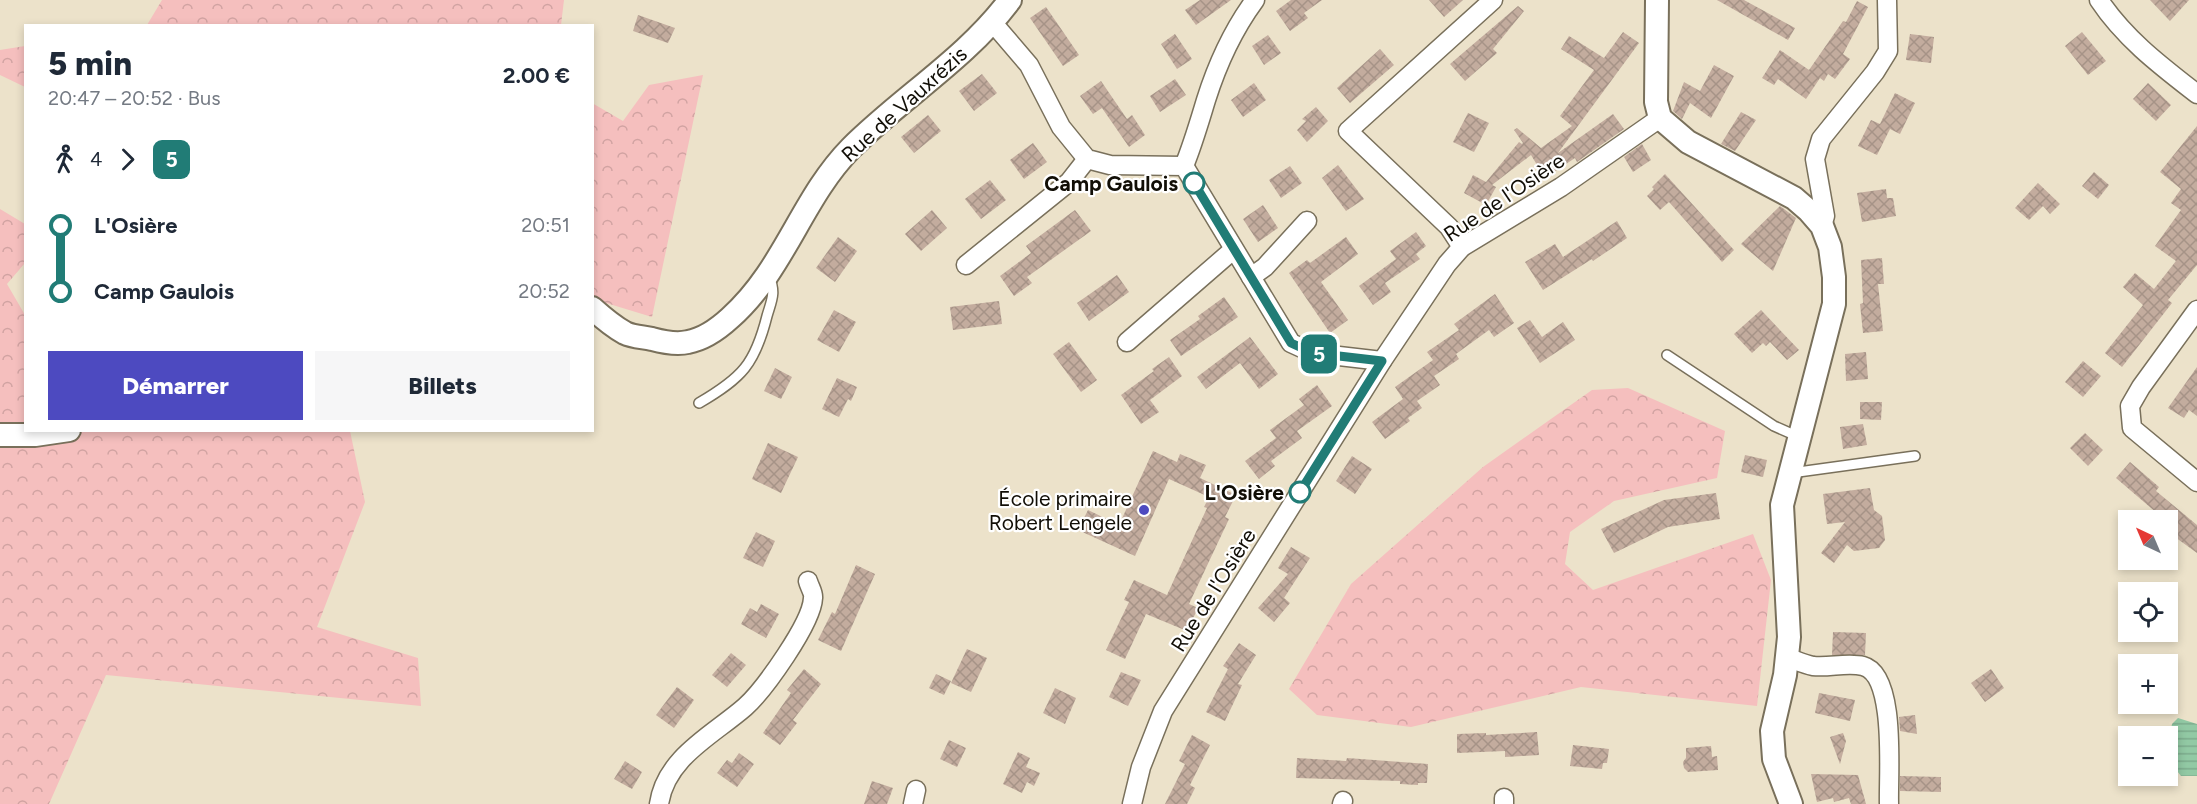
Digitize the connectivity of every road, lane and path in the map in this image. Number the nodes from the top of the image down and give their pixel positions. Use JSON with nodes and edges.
{"nodes":[{"id":1,"x":1010,"y":0,"type":"edge"},
{"id":2,"x":1255,"y":0,"type":"edge"},
{"id":3,"x":1493,"y":0,"type":"edge"},
{"id":4,"x":1657,"y":0,"type":"edge"},
{"id":5,"x":1887,"y":0,"type":"edge"},
{"id":6,"x":2099,"y":0,"type":"edge"},
{"id":7,"x":993,"y":23,"type":"junction"},
{"id":8,"x":2197,"y":94,"type":"edge"},
{"id":9,"x":1660,"y":118,"type":"junction"},
{"id":10,"x":1087,"y":159,"type":"junction"},
{"id":11,"x":1184,"y":166,"type":"junction"},
{"id":12,"x":1307,"y":221,"type":"dead end"},
{"id":13,"x":1822,"y":226,"type":"junction"},
{"id":14,"x":1462,"y":248,"type":"junction"},
{"id":15,"x":1233,"y":250,"type":"junction"},
{"id":16,"x":966,"y":265,"type":"dead end"},
{"id":17,"x":769,"y":276,"type":"junction"},
{"id":18,"x":1251,"y":277,"type":"junction"},
{"id":19,"x":595,"y":310,"type":"edge"},
{"id":20,"x":2197,"y":310,"type":"edge"},
{"id":21,"x":1127,"y":342,"type":"dead end"},
{"id":22,"x":1667,"y":355,"type":"dead end"},
{"id":23,"x":1382,"y":361,"type":"junction"},
{"id":24,"x":699,"y":404,"type":"dead end"},
{"id":25,"x":55,"y":432,"type":"edge"},
{"id":26,"x":2,"y":433,"type":"edge"},
{"id":27,"x":1799,"y":437,"type":"junction"},
{"id":28,"x":1915,"y":456,"type":"dead end"},
{"id":29,"x":1789,"y":474,"type":"junction"},
{"id":30,"x":2197,"y":482,"type":"edge"},
{"id":31,"x":808,"y":581,"type":"dead end"},
{"id":32,"x":1786,"y":657,"type":"junction"},
{"id":33,"x":659,"y":804,"type":"edge"},
{"id":34,"x":1132,"y":804,"type":"edge"},
{"id":35,"x":1791,"y":804,"type":"edge"},
{"id":36,"x":1889,"y":804,"type":"edge"}],
"edges":[{"from":1,"to":7,"type":"street","name":"Rue de Vauxrézis"},
{"from":2,"to":11,"type":"street"},
{"from":3,"to":14,"type":"street"},
{"from":4,"to":9,"type":"street"},
{"from":5,"to":13,"type":"street"},
{"from":6,"to":8,"type":"street"},
{"from":7,"to":10,"type":"street"},
{"from":7,"to":17,"type":"street","name":"Rue de Vauxrézis"},
{"from":9,"to":13,"type":"street"},
{"from":9,"to":14,"type":"street","name":"Rue de l'Osière"},
{"from":10,"to":11,"type":"street"},
{"from":10,"to":16,"type":"street"},
{"from":11,"to":15,"type":"street"},
{"from":12,"to":18,"type":"street"},
{"from":13,"to":27,"type":"street"},
{"from":14,"to":23,"type":"street","name":"Rue de l'Osière"},
{"from":15,"to":18,"type":"street"},
{"from":15,"to":21,"type":"street"},
{"from":17,"to":19,"type":"street","name":"Rue de Vauxrézis"},
{"from":17,"to":24,"type":"lane"},
{"from":18,"to":23,"type":"street"},
{"from":20,"to":30,"type":"street"},
{"from":22,"to":27,"type":"lane"},
{"from":23,"to":34,"type":"street","name":"Rue de l'Osière"},
{"from":25,"to":26,"type":"street"},
{"from":27,"to":29,"type":"street"},
{"from":28,"to":29,"type":"lane"},
{"from":29,"to":32,"type":"street"},
{"from":31,"to":33,"type":"street"},
{"from":32,"to":35,"type":"street"},
{"from":32,"to":36,"type":"street"}]}
